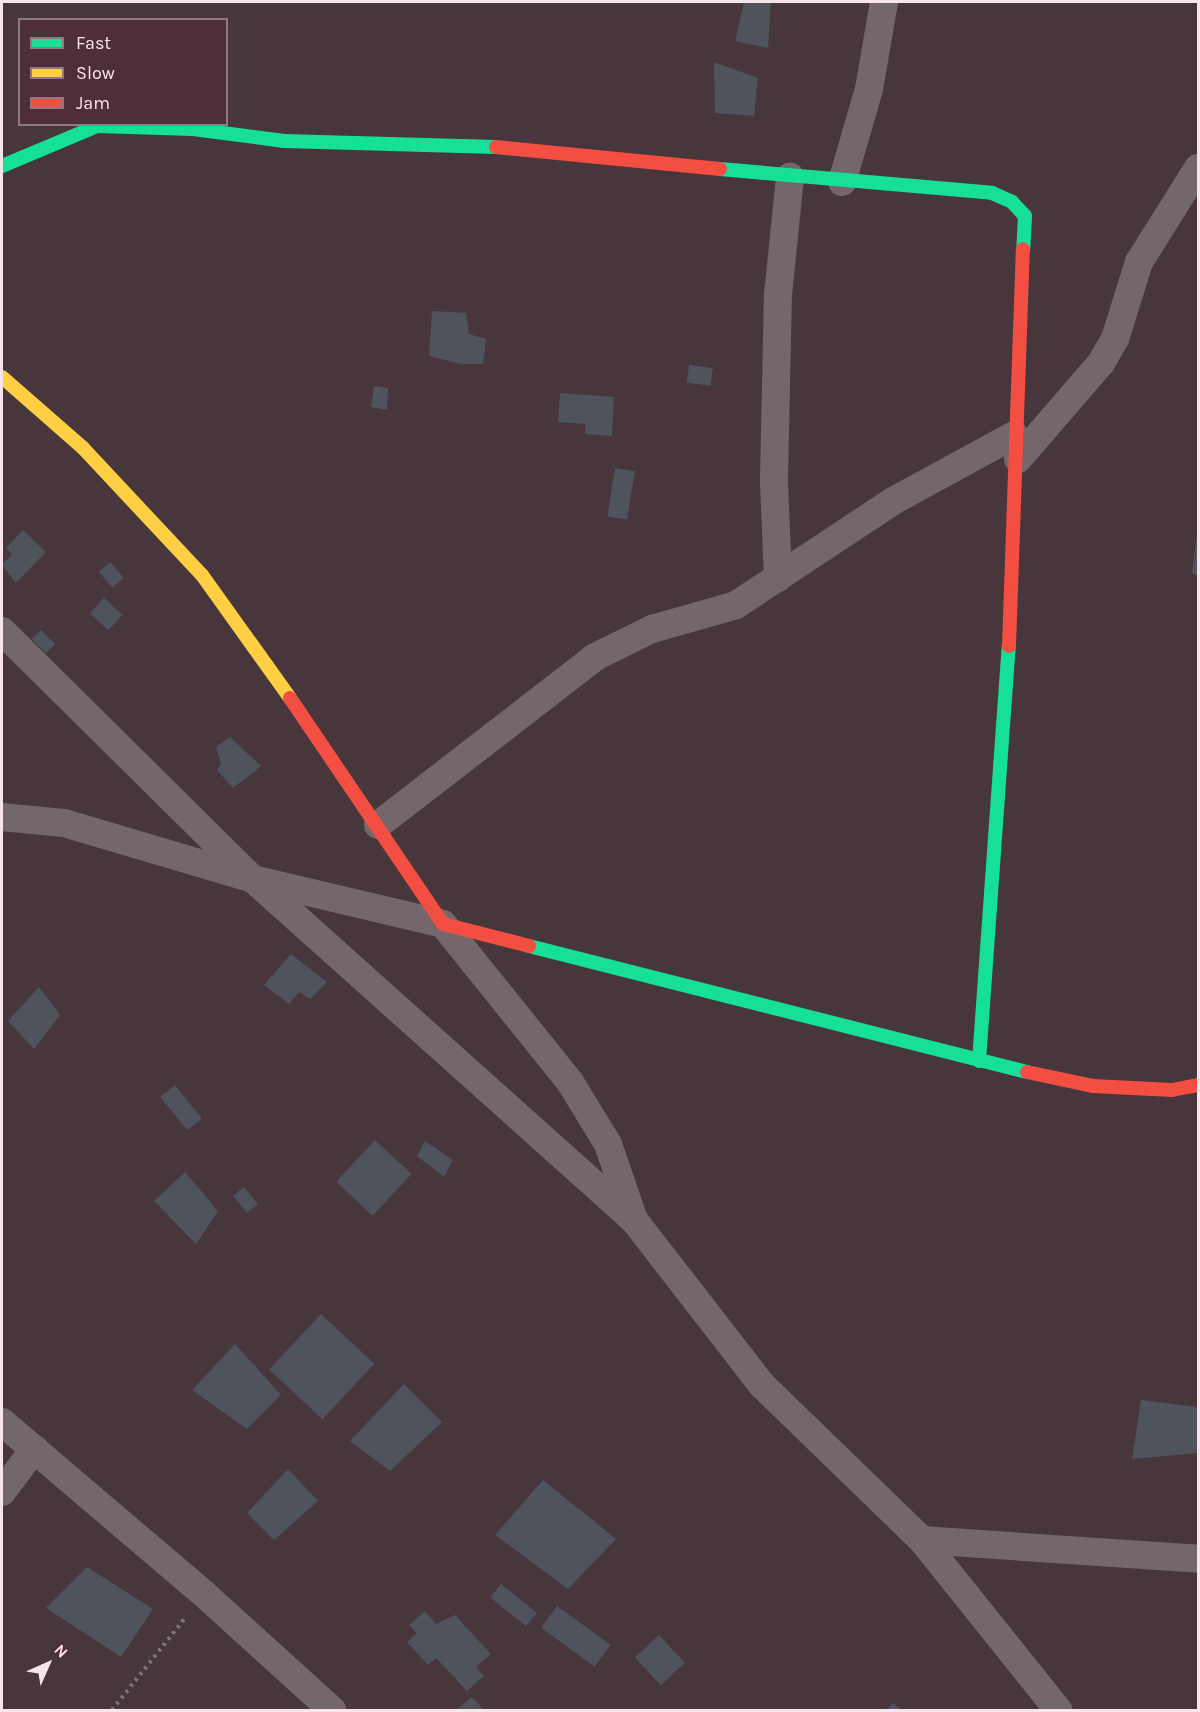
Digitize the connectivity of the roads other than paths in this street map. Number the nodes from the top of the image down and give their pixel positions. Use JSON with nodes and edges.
{"nodes":[{"id":1,"x":884,"y":2,"type":"edge"},
{"id":2,"x":2,"y":166,"type":"edge"},
{"id":3,"x":1198,"y":168,"type":"edge"},
{"id":4,"x":790,"y":177,"type":"junction"},
{"id":5,"x":842,"y":182,"type":"junction"},
{"id":6,"x":2,"y":377,"type":"edge"},
{"id":7,"x":1016,"y":447,"type":"junction"},
{"id":8,"x":778,"y":578,"type":"junction"},
{"id":9,"x":2,"y":632,"type":"edge"},
{"id":10,"x":2,"y":817,"type":"edge"},
{"id":11,"x":378,"y":825,"type":"junction"},
{"id":12,"x":253,"y":879,"type":"junction"},
{"id":13,"x":443,"y":924,"type":"junction"},
{"id":14,"x":979,"y":1061,"type":"junction"},
{"id":15,"x":1198,"y":1085,"type":"edge"},
{"id":16,"x":634,"y":1220,"type":"junction"},
{"id":17,"x":2,"y":1422,"type":"edge"},
{"id":18,"x":34,"y":1449,"type":"junction"},
{"id":19,"x":2,"y":1492,"type":"edge"},
{"id":20,"x":922,"y":1540,"type":"junction"},
{"id":21,"x":1198,"y":1559,"type":"edge"},
{"id":22,"x":332,"y":1710,"type":"edge"},
{"id":23,"x":1058,"y":1710,"type":"edge"}],
"edges":[{"from":1,"to":5,"type":"street"},
{"from":2,"to":4,"type":"street"},
{"from":3,"to":7,"type":"street"},
{"from":4,"to":5,"type":"street"},
{"from":4,"to":8,"type":"street"},
{"from":5,"to":7,"type":"street"},
{"from":6,"to":11,"type":"street"},
{"from":7,"to":8,"type":"street"},
{"from":7,"to":14,"type":"street"},
{"from":8,"to":11,"type":"street"},
{"from":9,"to":12,"type":"street"},
{"from":10,"to":12,"type":"street"},
{"from":11,"to":13,"type":"street"},
{"from":12,"to":13,"type":"street"},
{"from":12,"to":16,"type":"street"},
{"from":13,"to":14,"type":"street"},
{"from":13,"to":16,"type":"street"},
{"from":14,"to":15,"type":"street"},
{"from":16,"to":20,"type":"street"},
{"from":17,"to":18,"type":"street"},
{"from":18,"to":19,"type":"street"},
{"from":18,"to":22,"type":"street"},
{"from":20,"to":21,"type":"street"},
{"from":20,"to":23,"type":"street"}]}
